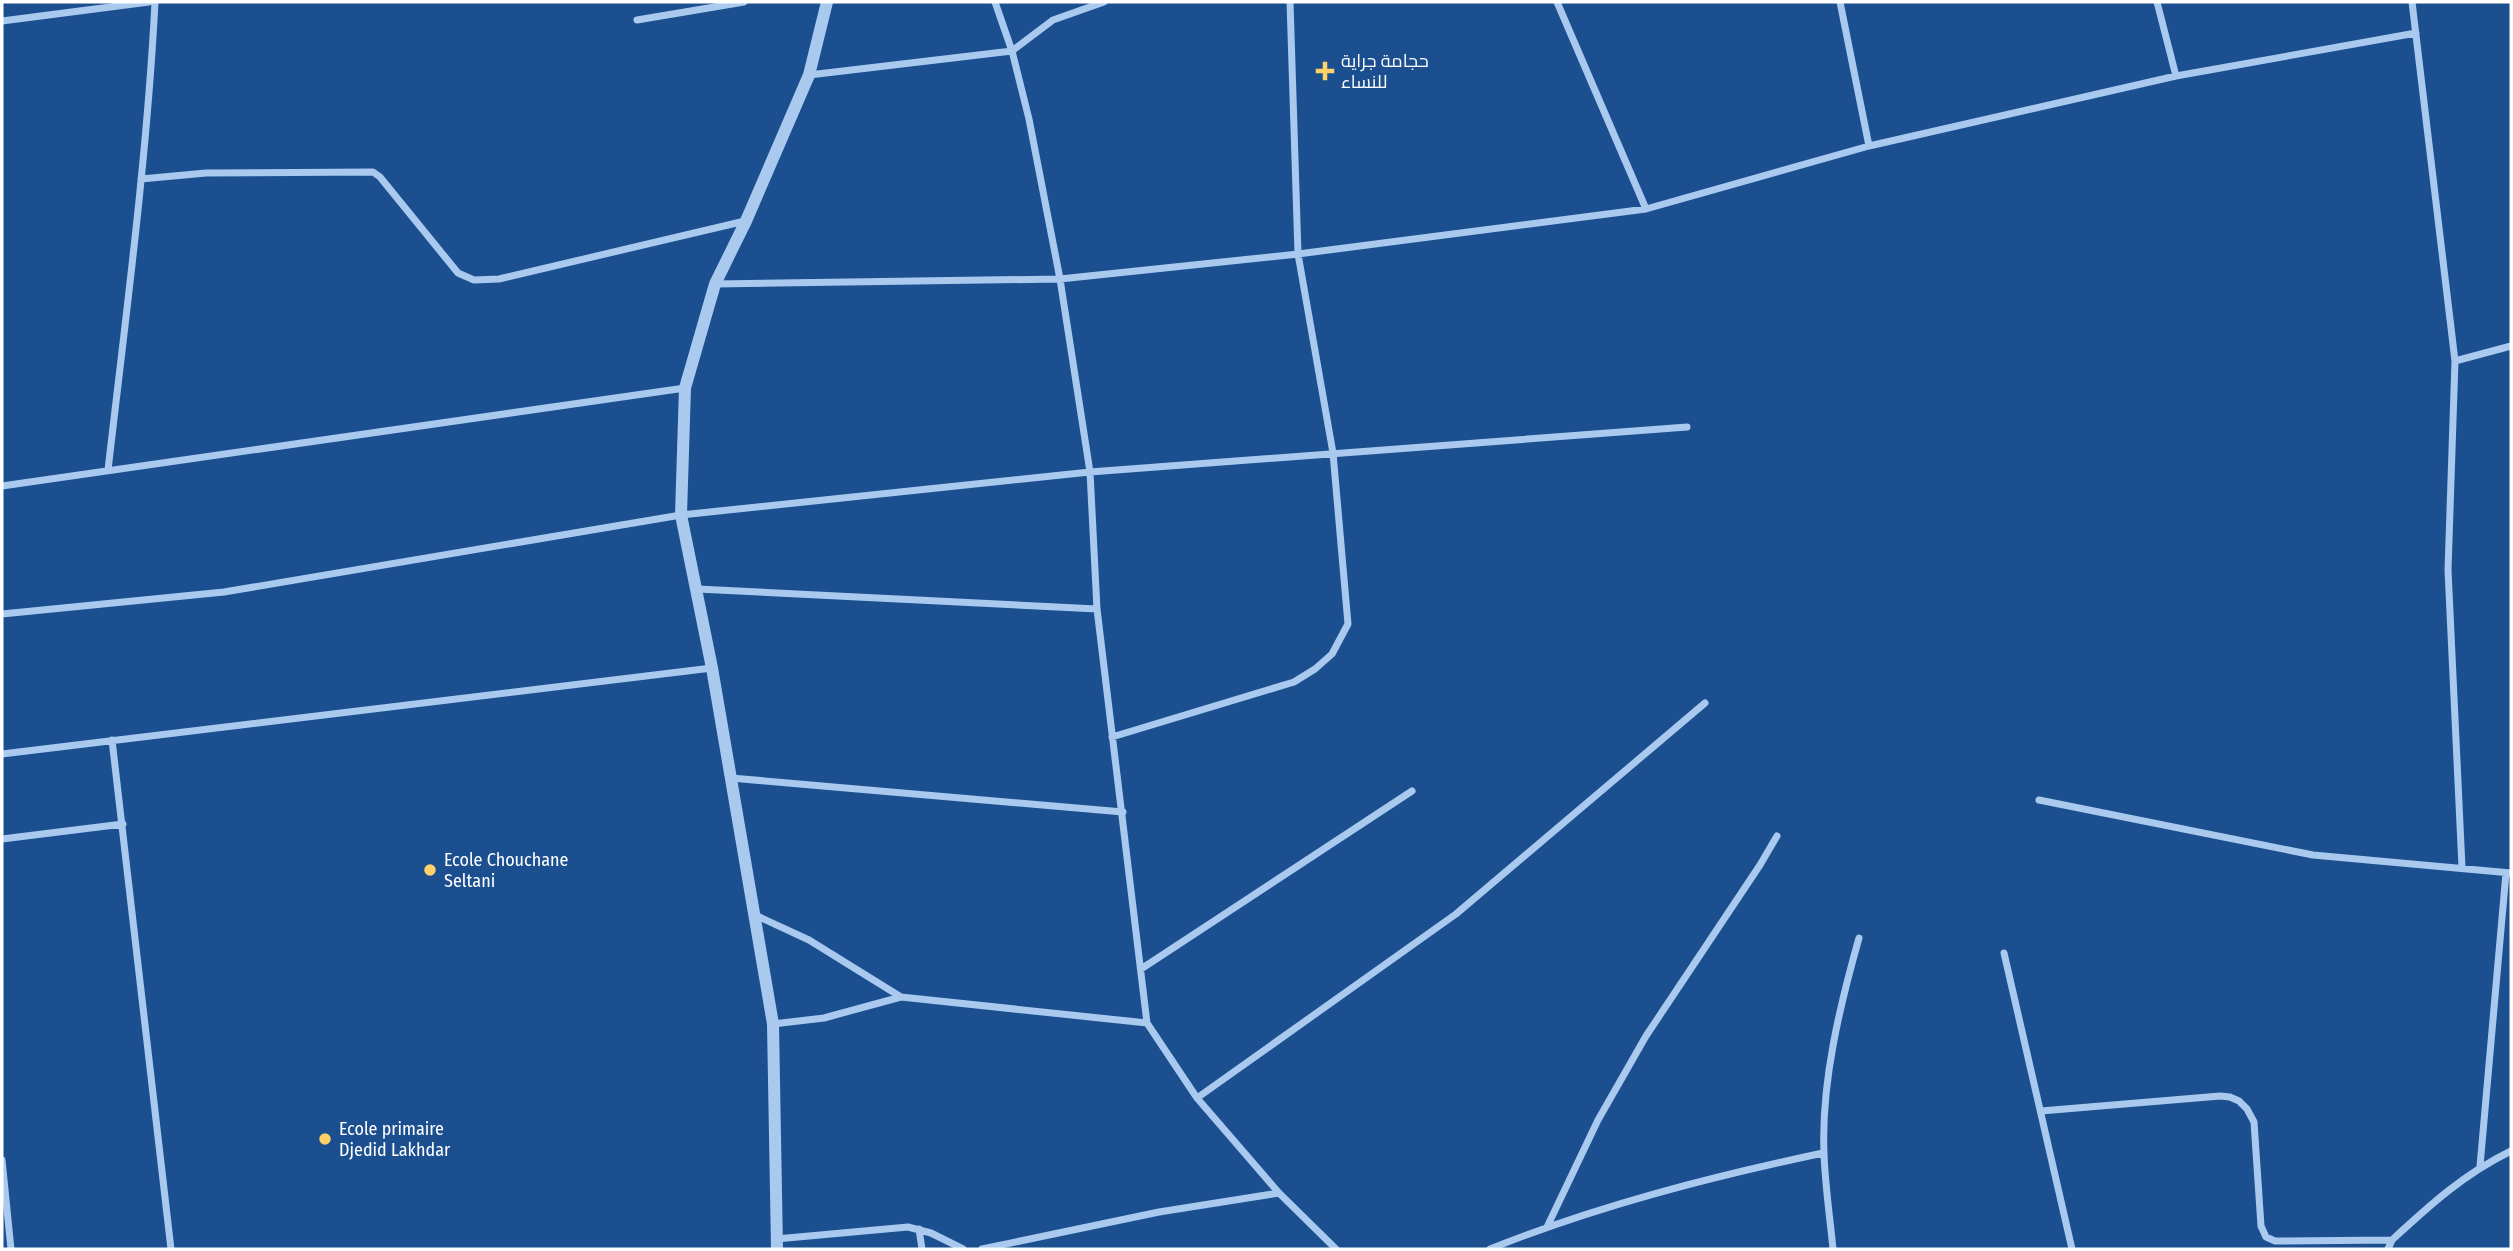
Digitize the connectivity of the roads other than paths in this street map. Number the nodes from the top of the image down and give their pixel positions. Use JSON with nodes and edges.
{"nodes":[{"id":1,"x":149,"y":2,"type":"edge"},
{"id":2,"x":155,"y":2,"type":"edge"},
{"id":3,"x":744,"y":2,"type":"edge"},
{"id":4,"x":827,"y":2,"type":"edge"},
{"id":5,"x":995,"y":2,"type":"edge"},
{"id":6,"x":1104,"y":2,"type":"edge"},
{"id":7,"x":1290,"y":2,"type":"edge"},
{"id":8,"x":1557,"y":2,"type":"edge"},
{"id":9,"x":1840,"y":2,"type":"edge"},
{"id":10,"x":2157,"y":2,"type":"edge"},
{"id":11,"x":2412,"y":2,"type":"edge"},
{"id":12,"x":637,"y":20,"type":"dead end"},
{"id":13,"x":2,"y":21,"type":"edge"},
{"id":14,"x":2416,"y":33,"type":"junction"},
{"id":15,"x":1012,"y":51,"type":"junction"},
{"id":16,"x":809,"y":75,"type":"junction"},
{"id":17,"x":2176,"y":76,"type":"junction"},
{"id":18,"x":1869,"y":146,"type":"junction"},
{"id":19,"x":141,"y":179,"type":"junction"},
{"id":20,"x":1646,"y":209,"type":"junction"},
{"id":21,"x":746,"y":221,"type":"junction"},
{"id":22,"x":1298,"y":254,"type":"junction"},
{"id":23,"x":1060,"y":279,"type":"junction"},
{"id":24,"x":715,"y":284,"type":"junction"},
{"id":25,"x":2511,"y":346,"type":"edge"},
{"id":26,"x":2455,"y":361,"type":"junction"},
{"id":27,"x":685,"y":388,"type":"junction"},
{"id":28,"x":1687,"y":427,"type":"dead end"},
{"id":29,"x":1333,"y":453,"type":"junction"},
{"id":30,"x":108,"y":470,"type":"junction"},
{"id":31,"x":1090,"y":472,"type":"junction"},
{"id":32,"x":2,"y":486,"type":"edge"},
{"id":33,"x":681,"y":515,"type":"junction"},
{"id":34,"x":697,"y":589,"type":"junction"},
{"id":35,"x":1097,"y":608,"type":"junction"},
{"id":36,"x":2,"y":614,"type":"edge"},
{"id":37,"x":712,"y":668,"type":"junction"},
{"id":38,"x":1705,"y":703,"type":"dead end"},
{"id":39,"x":1112,"y":737,"type":"junction"},
{"id":40,"x":112,"y":740,"type":"junction"},
{"id":41,"x":2,"y":754,"type":"edge"},
{"id":42,"x":731,"y":778,"type":"junction"},
{"id":43,"x":1412,"y":791,"type":"dead end"},
{"id":44,"x":2039,"y":800,"type":"dead end"},
{"id":45,"x":1123,"y":812,"type":"junction"},
{"id":46,"x":123,"y":824,"type":"junction"},
{"id":47,"x":1777,"y":836,"type":"dead end"},
{"id":48,"x":2,"y":839,"type":"edge"},
{"id":49,"x":2462,"y":867,"type":"junction"},
{"id":50,"x":2509,"y":873,"type":"edge"},
{"id":51,"x":754,"y":915,"type":"junction"},
{"id":52,"x":1859,"y":938,"type":"dead end"},
{"id":53,"x":2004,"y":953,"type":"dead end"},
{"id":54,"x":1141,"y":969,"type":"junction"},
{"id":55,"x":901,"y":996,"type":"junction"},
{"id":56,"x":1147,"y":1023,"type":"junction"},
{"id":57,"x":773,"y":1024,"type":"junction"},
{"id":58,"x":1197,"y":1098,"type":"junction"},
{"id":59,"x":2041,"y":1111,"type":"junction"},
{"id":60,"x":2511,"y":1151,"type":"edge"},
{"id":61,"x":1824,"y":1153,"type":"junction"},
{"id":62,"x":2,"y":1160,"type":"edge"},
{"id":63,"x":2480,"y":1166,"type":"junction"},
{"id":64,"x":1279,"y":1193,"type":"junction"},
{"id":65,"x":1547,"y":1227,"type":"junction"},
{"id":66,"x":919,"y":1229,"type":"junction"},
{"id":67,"x":2392,"y":1240,"type":"junction"},
{"id":68,"x":777,"y":1244,"type":"edge"},
{"id":69,"x":11,"y":1249,"type":"edge"},
{"id":70,"x":171,"y":1249,"type":"edge"},
{"id":71,"x":922,"y":1249,"type":"edge"},
{"id":72,"x":963,"y":1249,"type":"edge"},
{"id":73,"x":982,"y":1249,"type":"edge"},
{"id":74,"x":1336,"y":1249,"type":"edge"},
{"id":75,"x":1490,"y":1249,"type":"edge"},
{"id":76,"x":1833,"y":1249,"type":"edge"},
{"id":77,"x":2073,"y":1249,"type":"edge"},
{"id":78,"x":2388,"y":1249,"type":"edge"}],
"edges":[{"from":1,"to":13,"type":"street"},
{"from":2,"to":19,"type":"street"},
{"from":3,"to":12,"type":"street"},
{"from":4,"to":16,"type":"street"},
{"from":5,"to":15,"type":"street"},
{"from":6,"to":15,"type":"street"},
{"from":7,"to":22,"type":"street"},
{"from":8,"to":20,"type":"street"},
{"from":9,"to":18,"type":"street"},
{"from":10,"to":17,"type":"street"},
{"from":11,"to":14,"type":"street"},
{"from":14,"to":17,"type":"street"},
{"from":14,"to":26,"type":"street"},
{"from":15,"to":16,"type":"street"},
{"from":15,"to":23,"type":"street"},
{"from":16,"to":21,"type":"street"},
{"from":17,"to":18,"type":"street"},
{"from":18,"to":20,"type":"street"},
{"from":19,"to":21,"type":"street"},
{"from":19,"to":30,"type":"street"},
{"from":20,"to":22,"type":"street"},
{"from":21,"to":24,"type":"street"},
{"from":22,"to":23,"type":"street"},
{"from":22,"to":29,"type":"street"},
{"from":23,"to":24,"type":"street"},
{"from":23,"to":31,"type":"street"},
{"from":24,"to":27,"type":"street"},
{"from":25,"to":26,"type":"street"},
{"from":26,"to":49,"type":"street"},
{"from":27,"to":30,"type":"street"},
{"from":27,"to":33,"type":"street"},
{"from":28,"to":29,"type":"street"},
{"from":29,"to":31,"type":"street"},
{"from":29,"to":39,"type":"street"},
{"from":30,"to":32,"type":"street"},
{"from":31,"to":33,"type":"street"},
{"from":31,"to":35,"type":"street"},
{"from":33,"to":34,"type":"street"},
{"from":33,"to":36,"type":"street"},
{"from":34,"to":35,"type":"street"},
{"from":34,"to":37,"type":"street"},
{"from":35,"to":39,"type":"street"},
{"from":37,"to":40,"type":"street"},
{"from":37,"to":42,"type":"street"},
{"from":38,"to":58,"type":"street"},
{"from":39,"to":45,"type":"street"},
{"from":40,"to":41,"type":"street"},
{"from":40,"to":46,"type":"street"},
{"from":42,"to":45,"type":"street"},
{"from":42,"to":51,"type":"street"},
{"from":43,"to":54,"type":"street"},
{"from":44,"to":49,"type":"street"},
{"from":45,"to":54,"type":"street"},
{"from":46,"to":48,"type":"street"},
{"from":46,"to":70,"type":"street"},
{"from":47,"to":65,"type":"street"},
{"from":49,"to":50,"type":"street"},
{"from":50,"to":63,"type":"street"},
{"from":51,"to":55,"type":"street"},
{"from":51,"to":57,"type":"street"},
{"from":52,"to":61,"type":"street"},
{"from":53,"to":59,"type":"street"},
{"from":54,"to":56,"type":"street"},
{"from":55,"to":56,"type":"street"},
{"from":55,"to":57,"type":"street"},
{"from":56,"to":58,"type":"street"},
{"from":57,"to":68,"type":"street"},
{"from":58,"to":64,"type":"street"},
{"from":59,"to":67,"type":"street"},
{"from":59,"to":77,"type":"street"},
{"from":60,"to":63,"type":"street"},
{"from":61,"to":65,"type":"street"},
{"from":61,"to":76,"type":"street"},
{"from":62,"to":69,"type":"street"},
{"from":63,"to":67,"type":"street"},
{"from":64,"to":73,"type":"street"},
{"from":64,"to":74,"type":"street"},
{"from":65,"to":75,"type":"street"},
{"from":66,"to":68,"type":"street"},
{"from":66,"to":71,"type":"street"},
{"from":66,"to":72,"type":"street"},
{"from":67,"to":78,"type":"street"}]}
